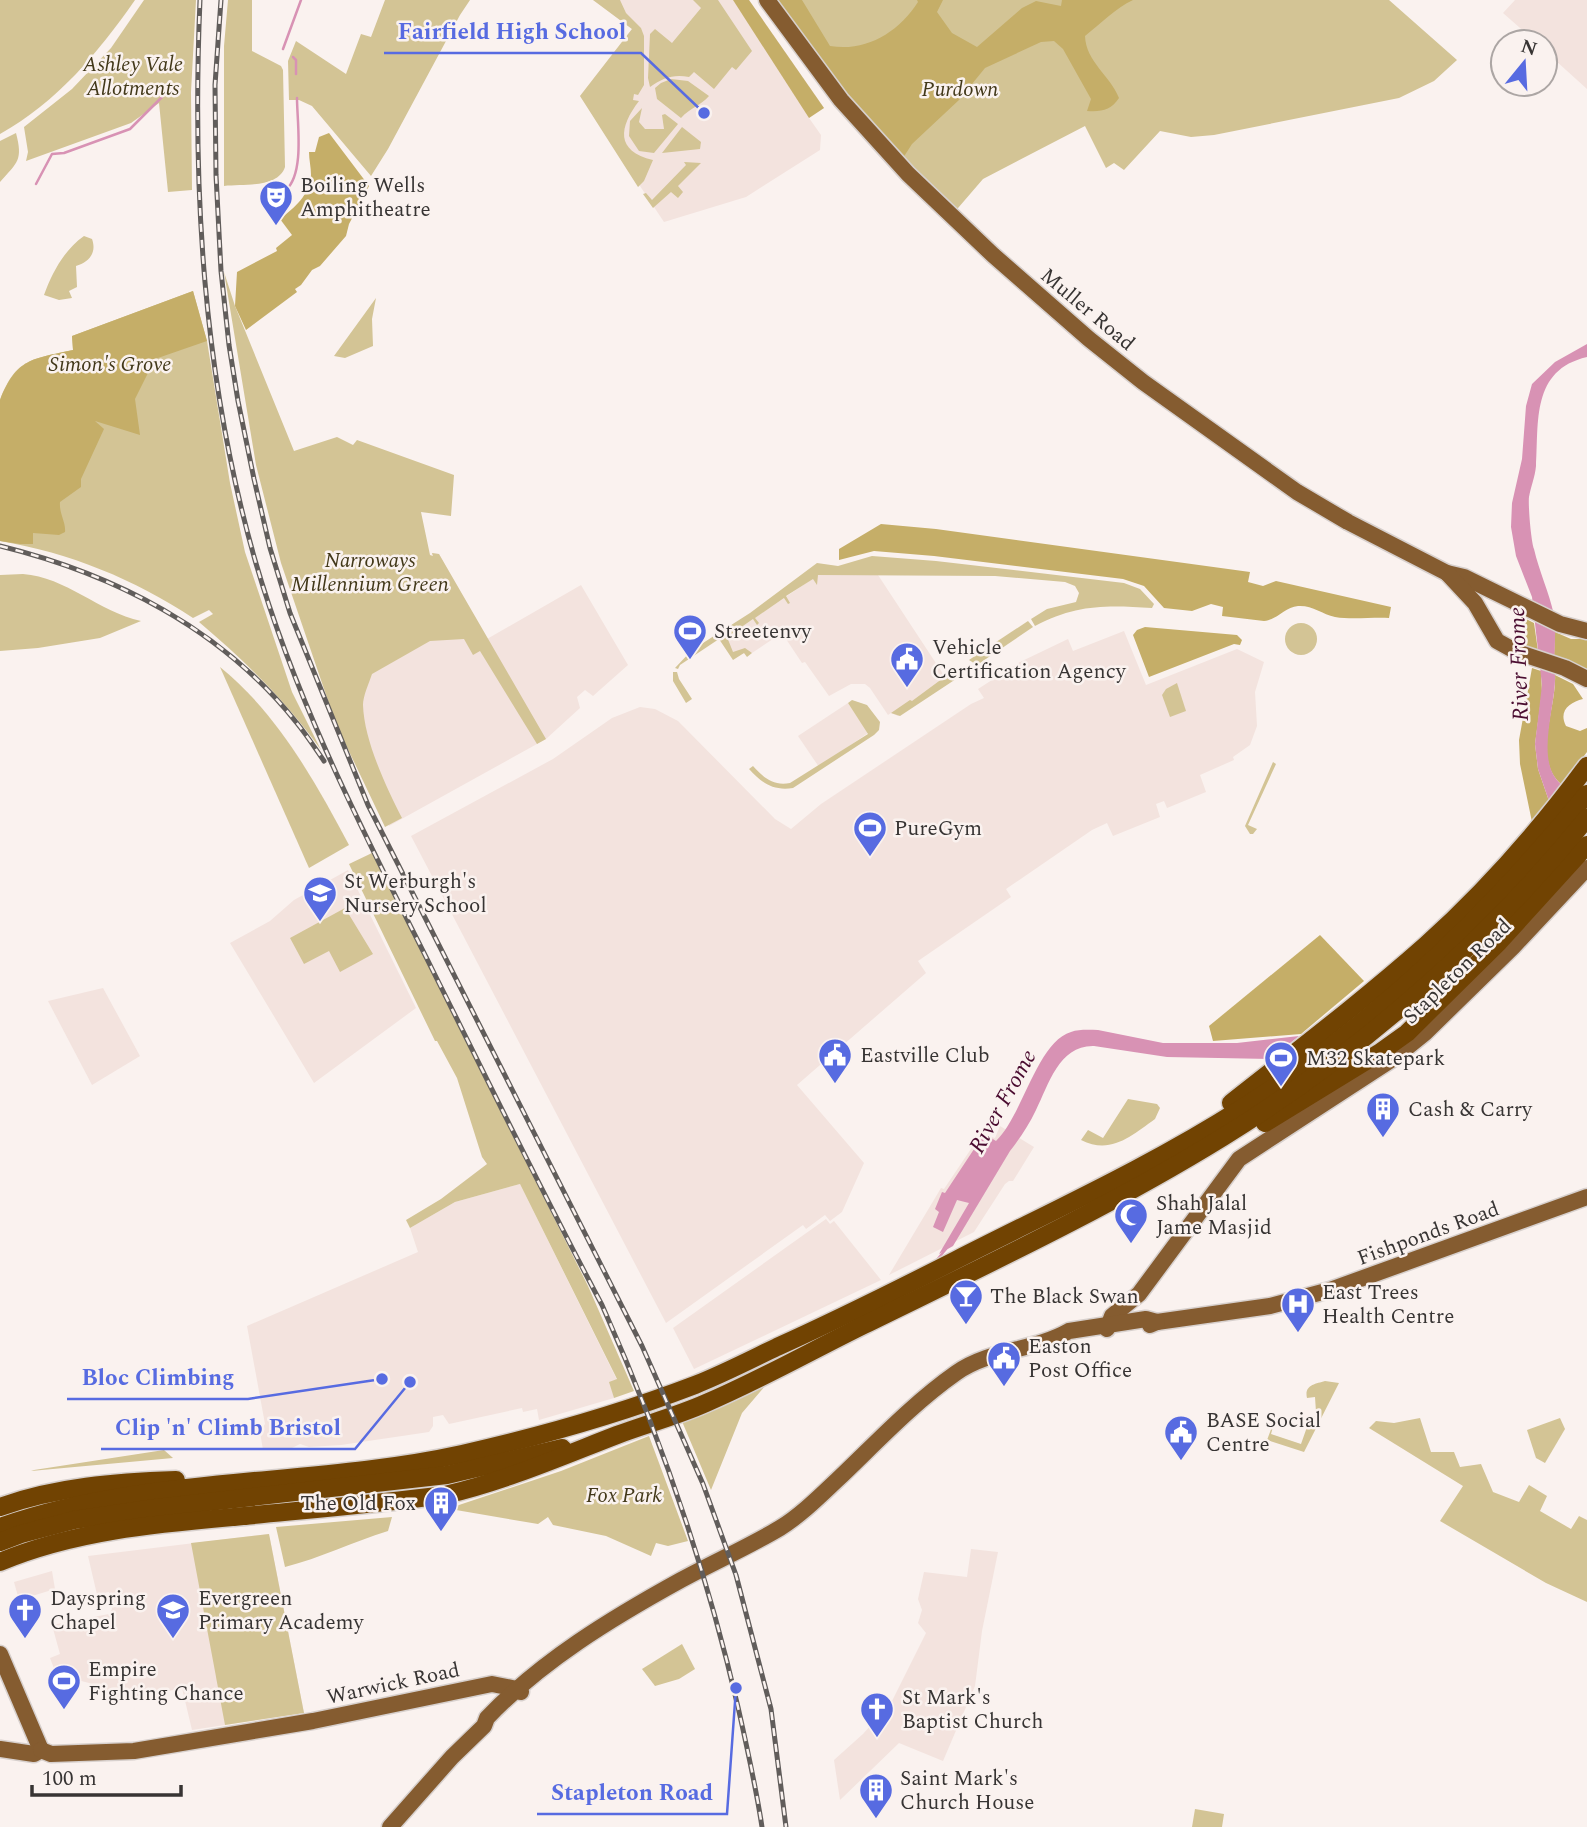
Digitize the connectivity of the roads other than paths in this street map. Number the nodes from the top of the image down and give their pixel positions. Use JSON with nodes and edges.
{"nodes":[{"id":1,"x":767,"y":0,"type":"edge"},
{"id":2,"x":1447,"y":573,"type":"junction"},
{"id":3,"x":1587,"y":631,"type":"edge"},
{"id":4,"x":1587,"y":679,"type":"edge"},
{"id":5,"x":1587,"y":766,"type":"edge"},
{"id":6,"x":1579,"y":790,"type":"edge"},
{"id":7,"x":1587,"y":818,"type":"edge"},
{"id":8,"x":1587,"y":845,"type":"edge"},
{"id":9,"x":1587,"y":868,"type":"edge"},
{"id":10,"x":1168,"y":1161,"type":"junction"},
{"id":11,"x":1587,"y":1197,"type":"edge"},
{"id":12,"x":1139,"y":1294,"type":"junction"},
{"id":13,"x":1160,"y":1322,"type":"junction"},
{"id":14,"x":1111,"y":1329,"type":"junction"},
{"id":15,"x":619,"y":1434,"type":"junction"},
{"id":16,"x":299,"y":1476,"type":"junction"},
{"id":17,"x":0,"y":1507,"type":"edge"},
{"id":18,"x":0,"y":1527,"type":"edge"},
{"id":19,"x":0,"y":1542,"type":"edge"},
{"id":20,"x":0,"y":1562,"type":"edge"},
{"id":21,"x":0,"y":1654,"type":"edge"},
{"id":22,"x":515,"y":1696,"type":"junction"},
{"id":23,"x":0,"y":1749,"type":"edge"},
{"id":24,"x":38,"y":1752,"type":"junction"},
{"id":25,"x":390,"y":1827,"type":"edge"}],
"edges":[{"from":1,"to":2,"type":"main road","name":"Muller Road"},
{"from":2,"to":3,"type":"main road","name":"Muller Road"},
{"from":2,"to":4,"type":"main road","name":"Muller Road"},
{"from":5,"to":6,"type":"highway"},
{"from":6,"to":10,"type":"highway"},
{"from":7,"to":10,"type":"highway"},
{"from":8,"to":10,"type":"highway"},
{"from":9,"to":12,"type":"main road","name":"Stapleton Road"},
{"from":10,"to":15,"type":"highway"},
{"from":10,"to":16,"type":"highway"},
{"from":11,"to":13,"type":"main road","name":"Fishponds Road"},
{"from":12,"to":13,"type":"main road"},
{"from":12,"to":14,"type":"main road","name":"Stapleton Road"},
{"from":13,"to":14,"type":"main road","name":"Fishponds Road"},
{"from":14,"to":22,"type":"main road"},
{"from":15,"to":19,"type":"highway"},
{"from":15,"to":20,"type":"highway"},
{"from":16,"to":17,"type":"highway"},
{"from":16,"to":18,"type":"highway"},
{"from":21,"to":24,"type":"main road"},
{"from":22,"to":24,"type":"main road","name":"Warwick Road"},
{"from":22,"to":25,"type":"main road"},
{"from":23,"to":24,"type":"main road","name":"Warwick Road"}]}
